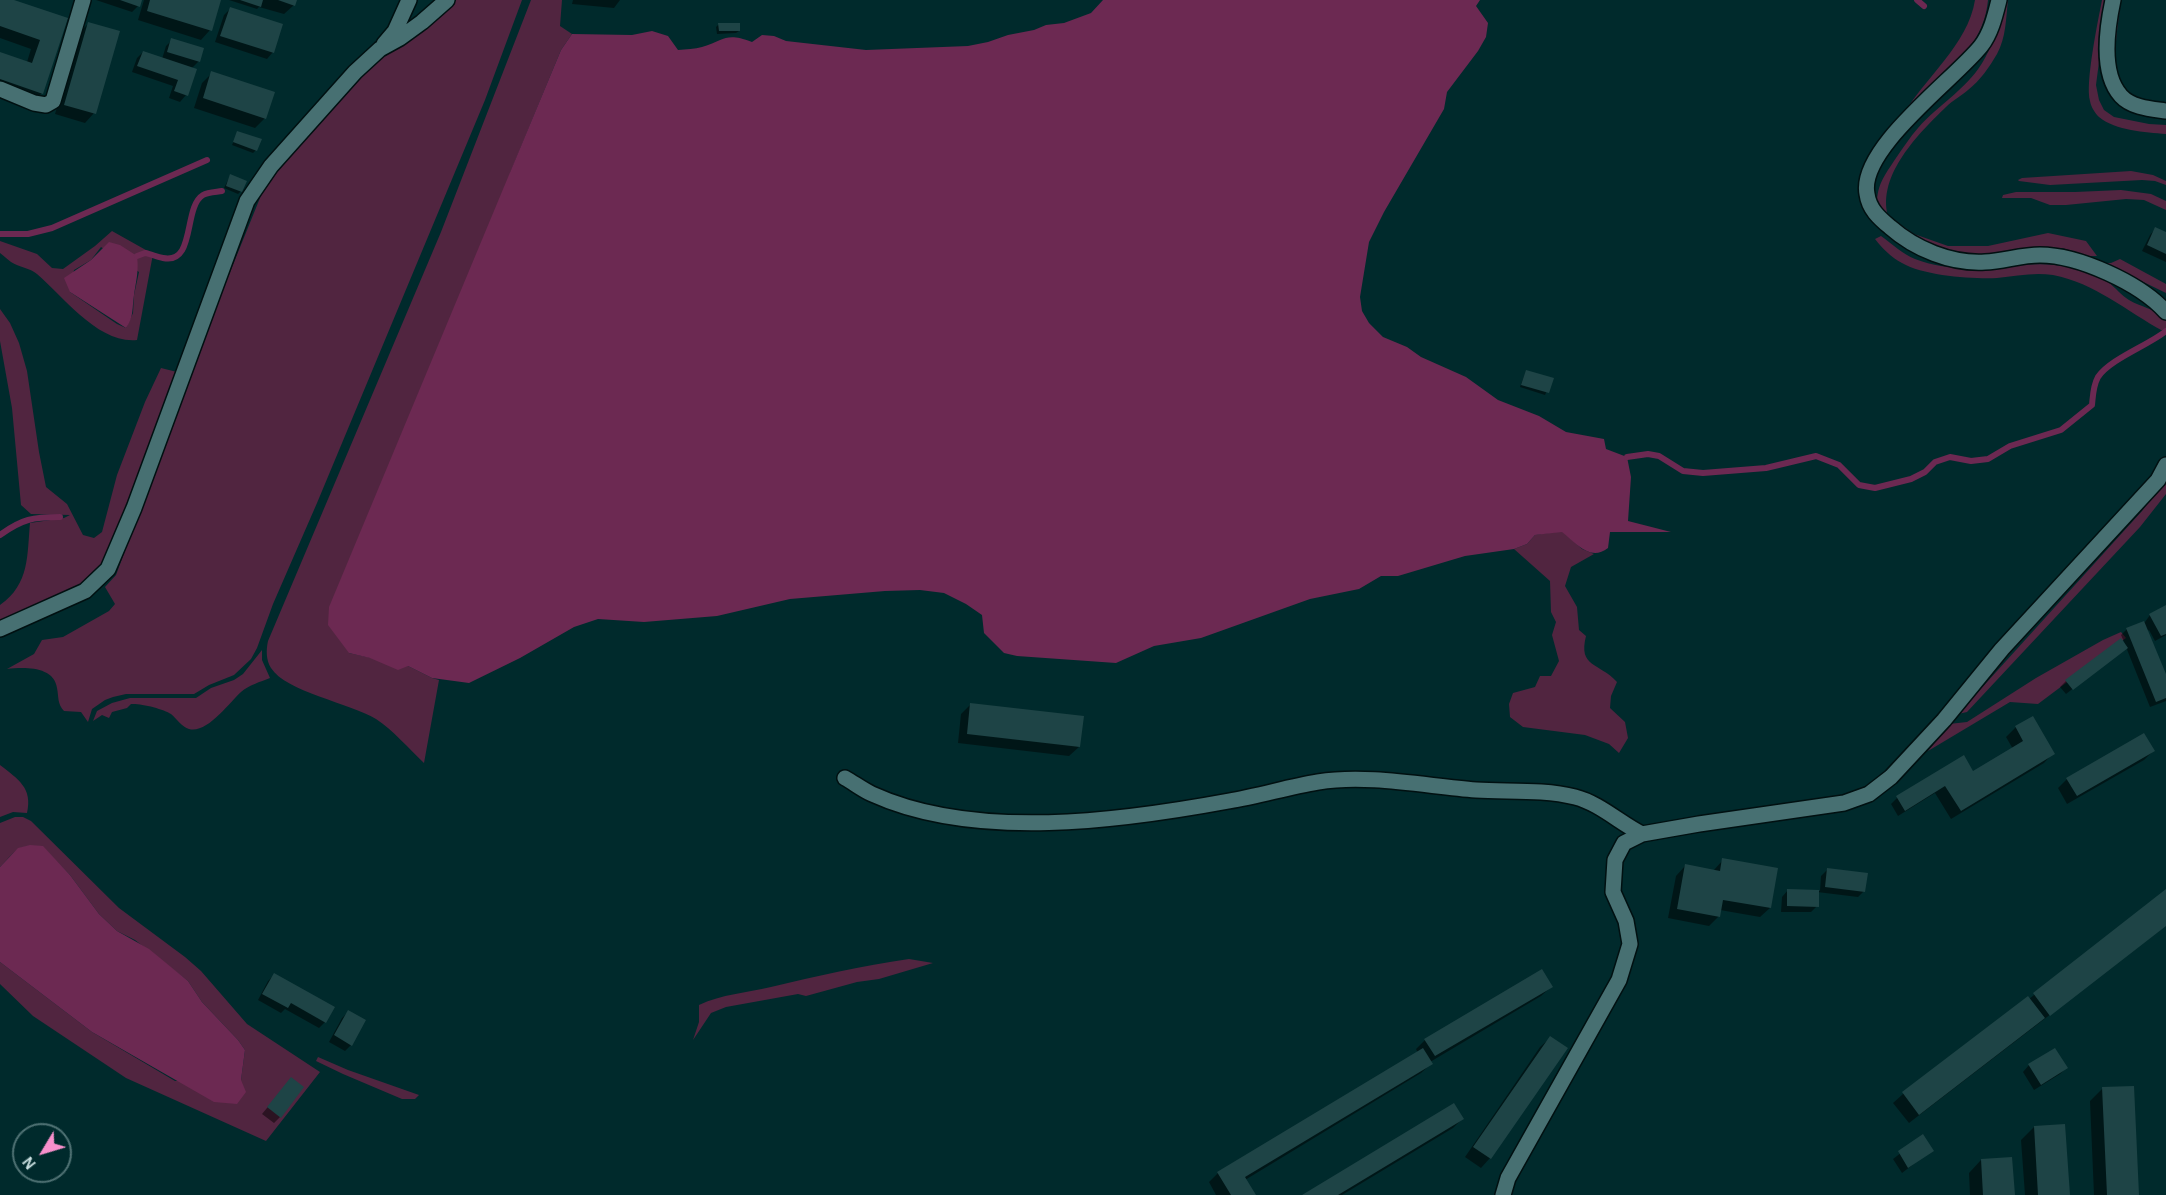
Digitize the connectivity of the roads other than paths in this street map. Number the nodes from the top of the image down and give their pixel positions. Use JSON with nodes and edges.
{"nodes":[{"id":1,"x":84,"y":0,"type":"edge"},
{"id":2,"x":409,"y":0,"type":"edge"},
{"id":3,"x":447,"y":0,"type":"edge"},
{"id":4,"x":1999,"y":0,"type":"edge"},
{"id":5,"x":2113,"y":0,"type":"edge"},
{"id":6,"x":380,"y":49,"type":"junction"},
{"id":7,"x":0,"y":89,"type":"edge"},
{"id":8,"x":2166,"y":111,"type":"edge"},
{"id":9,"x":2166,"y":312,"type":"edge"},
{"id":10,"x":2166,"y":465,"type":"edge"},
{"id":11,"x":0,"y":629,"type":"edge"},
{"id":12,"x":845,"y":778,"type":"dead end"},
{"id":13,"x":1642,"y":834,"type":"junction"},
{"id":14,"x":1503,"y":1195,"type":"edge"}],
"edges":[{"from":1,"to":7,"type":"street"},
{"from":2,"to":6,"type":"street"},
{"from":3,"to":6,"type":"street"},
{"from":4,"to":9,"type":"street"},
{"from":5,"to":8,"type":"street"},
{"from":6,"to":11,"type":"street"},
{"from":10,"to":13,"type":"street"},
{"from":12,"to":13,"type":"street"},
{"from":13,"to":14,"type":"street"}]}
